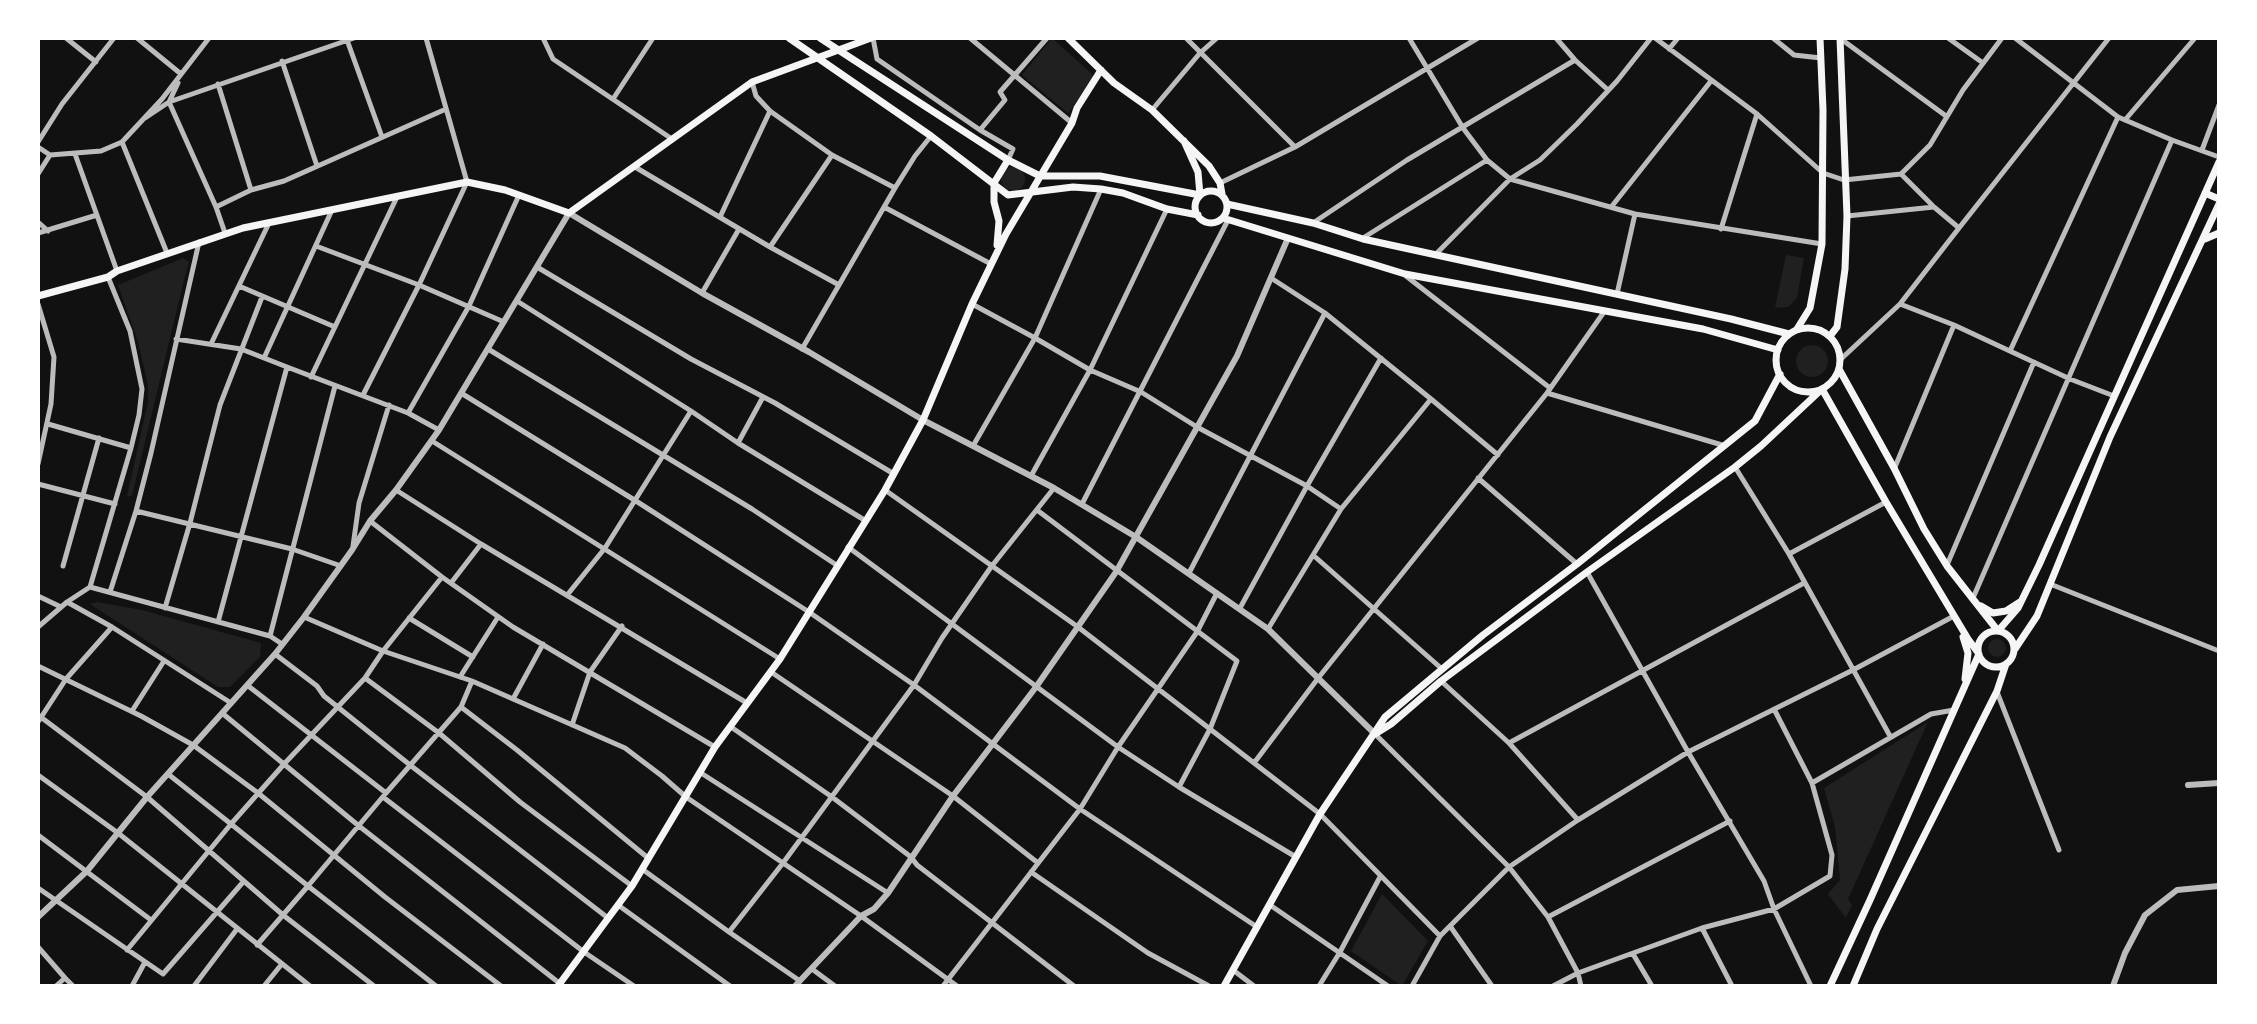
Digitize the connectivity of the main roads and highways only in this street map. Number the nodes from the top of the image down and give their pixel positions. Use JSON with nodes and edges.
{"nodes":[{"id":1,"x":789,"y":38,"type":"edge"},
{"id":2,"x":820,"y":38,"type":"edge"},
{"id":3,"x":872,"y":38,"type":"edge"},
{"id":4,"x":1068,"y":38,"type":"edge"},
{"id":5,"x":1820,"y":38,"type":"edge"},
{"id":6,"x":1840,"y":38,"type":"edge"},
{"id":7,"x":839,"y":51,"type":"junction"},
{"id":8,"x":818,"y":57,"type":"junction"},
{"id":9,"x":1101,"y":70,"type":"junction"},
{"id":10,"x":1184,"y":141,"type":"junction"},
{"id":11,"x":2219,"y":159,"type":"edge"},
{"id":12,"x":1008,"y":160,"type":"junction"},
{"id":13,"x":1040,"y":176,"type":"junction"},
{"id":14,"x":994,"y":183,"type":"junction"},
{"id":15,"x":1031,"y":191,"type":"junction"},
{"id":16,"x":2205,"y":193,"type":"junction"},
{"id":17,"x":1222,"y":194,"type":"junction"},
{"id":18,"x":1200,"y":195,"type":"junction"},
{"id":19,"x":2219,"y":201,"type":"edge"},
{"id":20,"x":1227,"y":204,"type":"junction"},
{"id":21,"x":2198,"y":209,"type":"junction"},
{"id":22,"x":1198,"y":215,"type":"junction"},
{"id":23,"x":2216,"y":218,"type":"edge"},
{"id":24,"x":1226,"y":219,"type":"junction"},
{"id":25,"x":2219,"y":233,"type":"edge"},
{"id":26,"x":2199,"y":247,"type":"junction"},
{"id":27,"x":996,"y":255,"type":"junction"},
{"id":28,"x":38,"y":296,"type":"edge"},
{"id":29,"x":1797,"y":329,"type":"junction"},
{"id":30,"x":1789,"y":334,"type":"junction"},
{"id":31,"x":1830,"y":336,"type":"junction"},
{"id":32,"x":1778,"y":350,"type":"junction"},
{"id":33,"x":1839,"y":369,"type":"junction"},
{"id":34,"x":1780,"y":374,"type":"junction"},
{"id":35,"x":1822,"y":389,"type":"junction"},
{"id":36,"x":1975,"y":601,"type":"junction"},
{"id":37,"x":2021,"y":601,"type":"junction"},
{"id":38,"x":1955,"y":618,"type":"junction"},
{"id":39,"x":1998,"y":631,"type":"junction"},
{"id":40,"x":2015,"y":649,"type":"junction"},
{"id":41,"x":1979,"y":654,"type":"junction"},
{"id":42,"x":2006,"y":664,"type":"junction"},
{"id":43,"x":1963,"y":693,"type":"junction"},
{"id":44,"x":1375,"y":734,"type":"junction"},
{"id":45,"x":560,"y":985,"type":"edge"},
{"id":46,"x":1224,"y":986,"type":"edge"},
{"id":47,"x":1830,"y":986,"type":"edge"},
{"id":48,"x":1853,"y":986,"type":"edge"}],
"edges":[{"from":1,"to":8,"type":"main road"},
{"from":2,"to":7,"type":"main road"},
{"from":3,"to":7,"type":"main road"},
{"from":4,"to":9,"type":"main road"},
{"from":5,"to":29,"type":"main road"},
{"from":6,"to":31,"type":"main road"},
{"from":7,"to":8,"type":"main road"},
{"from":7,"to":12,"type":"main road"},
{"from":8,"to":14,"type":"main road"},
{"from":8,"to":28,"type":"main road"},
{"from":9,"to":10,"type":"main road"},
{"from":9,"to":13,"type":"main road"},
{"from":10,"to":17,"type":"main road"},
{"from":10,"to":18,"type":"main road"},
{"from":11,"to":16,"type":"main road"},
{"from":12,"to":13,"type":"main road"},
{"from":12,"to":14,"type":"main road"},
{"from":13,"to":15,"type":"main road"},
{"from":13,"to":18,"type":"main road"},
{"from":14,"to":15,"type":"main road"},
{"from":14,"to":27,"type":"main road"},
{"from":15,"to":22,"type":"main road"},
{"from":15,"to":27,"type":"main road"},
{"from":16,"to":19,"type":"main road"},
{"from":16,"to":21,"type":"main road"},
{"from":17,"to":18,"type":"main road"},
{"from":17,"to":20,"type":"main road"},
{"from":18,"to":22,"type":"main road"},
{"from":19,"to":23,"type":"main road"},
{"from":20,"to":24,"type":"main road"},
{"from":20,"to":30,"type":"main road"},
{"from":21,"to":23,"type":"main road"},
{"from":21,"to":37,"type":"main road"},
{"from":22,"to":24,"type":"main road"},
{"from":23,"to":26,"type":"main road"},
{"from":24,"to":32,"type":"main road"},
{"from":25,"to":26,"type":"main road"},
{"from":26,"to":40,"type":"main road"},
{"from":27,"to":45,"type":"main road"},
{"from":29,"to":30,"type":"main road"},
{"from":29,"to":31,"type":"main road"},
{"from":30,"to":32,"type":"main road"},
{"from":31,"to":33,"type":"main road"},
{"from":32,"to":34,"type":"main road"},
{"from":33,"to":35,"type":"main road"},
{"from":33,"to":36,"type":"main road"},
{"from":34,"to":35,"type":"main road"},
{"from":34,"to":44,"type":"main road"},
{"from":35,"to":38,"type":"main road"},
{"from":35,"to":44,"type":"main road"},
{"from":36,"to":37,"type":"main road"},
{"from":36,"to":39,"type":"main road"},
{"from":37,"to":39,"type":"main road"},
{"from":38,"to":41,"type":"main road"},
{"from":38,"to":43,"type":"main road"},
{"from":39,"to":40,"type":"main road"},
{"from":39,"to":41,"type":"main road"},
{"from":40,"to":42,"type":"main road"},
{"from":41,"to":42,"type":"main road"},
{"from":41,"to":43,"type":"main road"},
{"from":42,"to":48,"type":"main road"},
{"from":43,"to":47,"type":"main road"},
{"from":44,"to":46,"type":"main road"}]}
